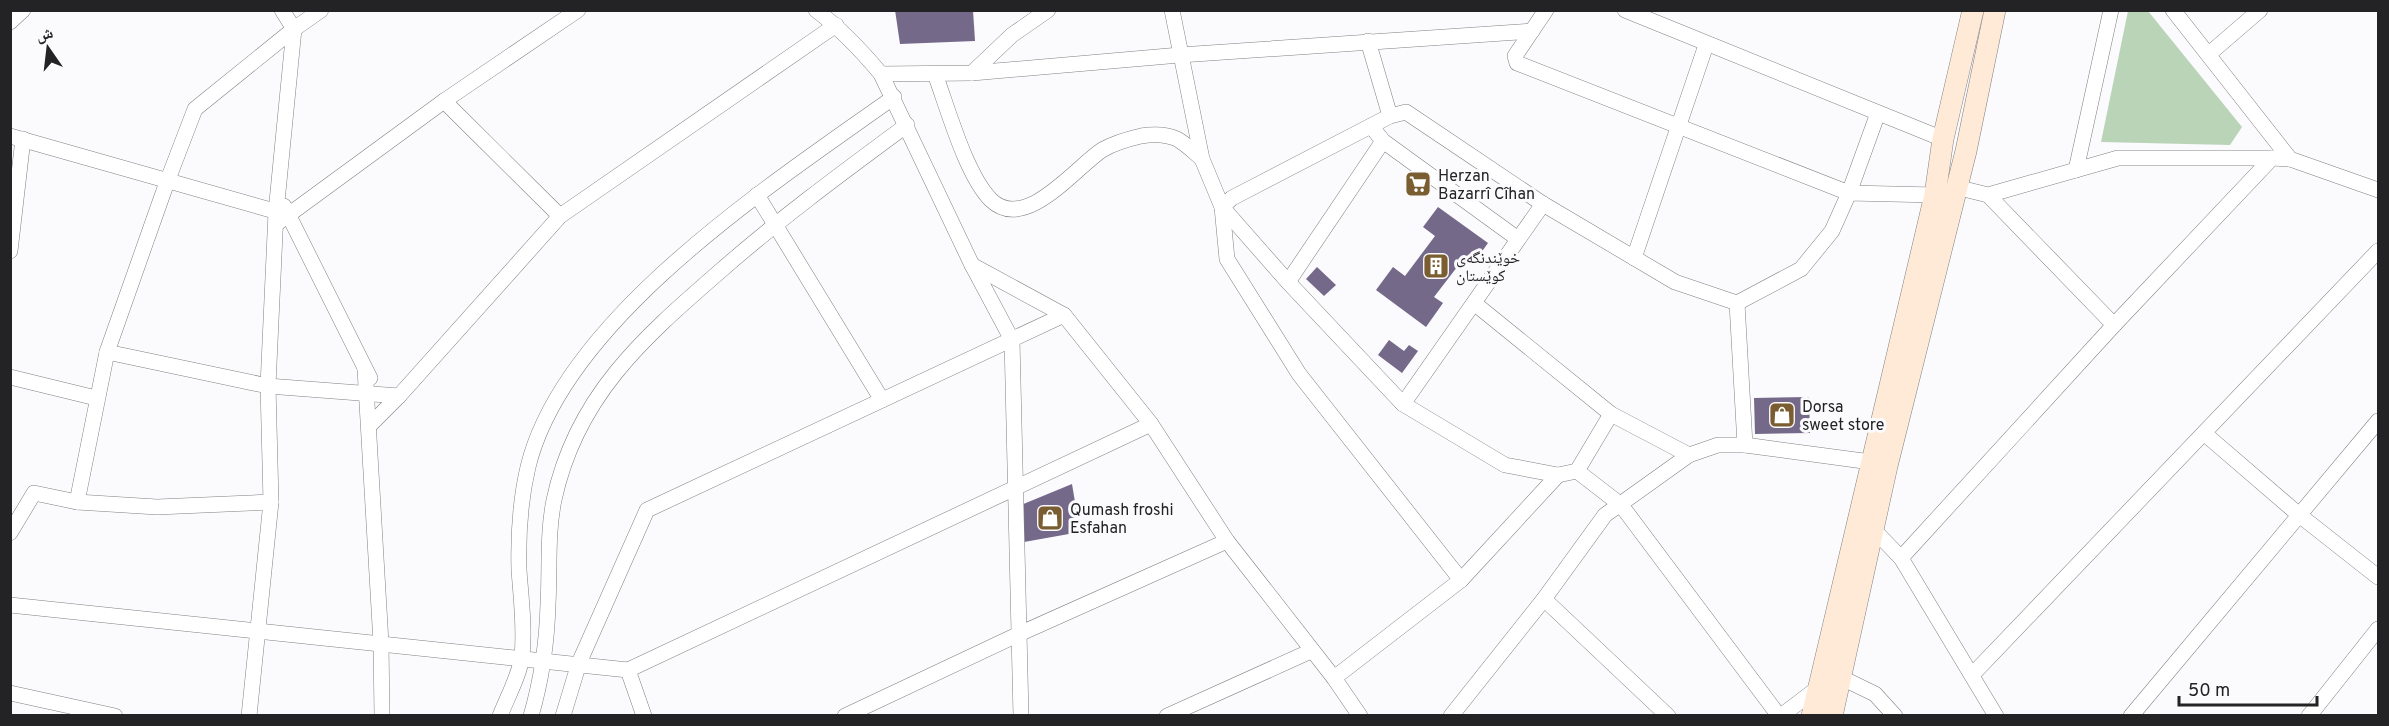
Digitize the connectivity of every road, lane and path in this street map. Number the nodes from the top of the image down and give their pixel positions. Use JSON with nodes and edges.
{"nodes":[{"id":1,"x":23,"y":10,"type":"edge"},
{"id":2,"x":282,"y":10,"type":"edge"},
{"id":3,"x":321,"y":10,"type":"edge"},
{"id":4,"x":578,"y":10,"type":"edge"},
{"id":5,"x":816,"y":10,"type":"edge"},
{"id":6,"x":1048,"y":10,"type":"edge"},
{"id":7,"x":1172,"y":10,"type":"edge"},
{"id":8,"x":1546,"y":10,"type":"edge"},
{"id":9,"x":1625,"y":10,"type":"edge"},
{"id":10,"x":1973,"y":10,"type":"edge"},
{"id":11,"x":1995,"y":10,"type":"edge"},
{"id":12,"x":2111,"y":10,"type":"edge"},
{"id":13,"x":2173,"y":10,"type":"edge"},
{"id":14,"x":2260,"y":10,"type":"edge"},
{"id":15,"x":10,"y":21,"type":"edge"},
{"id":16,"x":836,"y":25,"type":"junction"},
{"id":17,"x":294,"y":29,"type":"junction"},
{"id":18,"x":1532,"y":31,"type":"junction"},
{"id":19,"x":1368,"y":41,"type":"junction"},
{"id":20,"x":1706,"y":45,"type":"junction"},
{"id":21,"x":2209,"y":54,"type":"junction"},
{"id":22,"x":1180,"y":55,"type":"junction"},
{"id":23,"x":972,"y":73,"type":"junction"},
{"id":24,"x":881,"y":74,"type":"junction"},
{"id":25,"x":935,"y":74,"type":"junction"},
{"id":26,"x":894,"y":97,"type":"junction"},
{"id":27,"x":444,"y":100,"type":"junction"},
{"id":28,"x":1878,"y":113,"type":"junction"},
{"id":29,"x":1390,"y":116,"type":"junction"},
{"id":30,"x":907,"y":125,"type":"junction"},
{"id":31,"x":1371,"y":126,"type":"junction"},
{"id":32,"x":1678,"y":127,"type":"junction"},
{"id":33,"x":17,"y":138,"type":"edge"},
{"id":34,"x":1943,"y":139,"type":"junction"},
{"id":35,"x":1383,"y":141,"type":"junction"},
{"id":36,"x":2272,"y":158,"type":"junction"},
{"id":37,"x":1202,"y":159,"type":"junction"},
{"id":38,"x":2290,"y":159,"type":"junction"},
{"id":39,"x":2076,"y":170,"type":"junction"},
{"id":40,"x":167,"y":182,"type":"junction"},
{"id":41,"x":1956,"y":188,"type":"junction"},
{"id":42,"x":2379,"y":190,"type":"edge"},
{"id":43,"x":1849,"y":193,"type":"junction"},
{"id":44,"x":757,"y":195,"type":"junction"},
{"id":45,"x":1935,"y":195,"type":"junction"},
{"id":46,"x":1988,"y":195,"type":"junction"},
{"id":47,"x":1543,"y":204,"type":"junction"},
{"id":48,"x":1222,"y":207,"type":"junction"},
{"id":49,"x":560,"y":216,"type":"junction"},
{"id":50,"x":280,"y":217,"type":"junction"},
{"id":51,"x":775,"y":224,"type":"junction"},
{"id":52,"x":1518,"y":238,"type":"junction"},
{"id":53,"x":10,"y":251,"type":"edge"},
{"id":54,"x":2379,"y":251,"type":"edge"},
{"id":55,"x":1634,"y":258,"type":"junction"},
{"id":56,"x":972,"y":265,"type":"junction"},
{"id":57,"x":1288,"y":282,"type":"junction"},
{"id":58,"x":1474,"y":303,"type":"junction"},
{"id":59,"x":1737,"y":303,"type":"junction"},
{"id":60,"x":1064,"y":315,"type":"junction"},
{"id":61,"x":2114,"y":325,"type":"junction"},
{"id":62,"x":1012,"y":340,"type":"junction"},
{"id":63,"x":107,"y":352,"type":"junction"},
{"id":64,"x":10,"y":377,"type":"edge"},
{"id":65,"x":268,"y":386,"type":"junction"},
{"id":66,"x":373,"y":394,"type":"junction"},
{"id":67,"x":399,"y":396,"type":"junction"},
{"id":68,"x":96,"y":398,"type":"junction"},
{"id":69,"x":882,"y":400,"type":"junction"},
{"id":70,"x":1403,"y":404,"type":"junction"},
{"id":71,"x":386,"y":410,"type":"junction"},
{"id":72,"x":1611,"y":414,"type":"junction"},
{"id":73,"x":2379,"y":421,"type":"edge"},
{"id":74,"x":1150,"y":424,"type":"junction"},
{"id":75,"x":369,"y":426,"type":"junction"},
{"id":76,"x":2205,"y":434,"type":"junction"},
{"id":77,"x":1745,"y":445,"type":"junction"},
{"id":78,"x":1689,"y":455,"type":"junction"},
{"id":79,"x":1871,"y":462,"type":"junction"},
{"id":80,"x":1577,"y":471,"type":"junction"},
{"id":81,"x":1558,"y":475,"type":"junction"},
{"id":82,"x":1016,"y":489,"type":"junction"},
{"id":83,"x":76,"y":502,"type":"junction"},
{"id":84,"x":271,"y":502,"type":"junction"},
{"id":85,"x":1621,"y":505,"type":"junction"},
{"id":86,"x":2298,"y":514,"type":"junction"},
{"id":87,"x":1865,"y":527,"type":"junction"},
{"id":88,"x":10,"y":533,"type":"edge"},
{"id":89,"x":1227,"y":542,"type":"junction"},
{"id":90,"x":1901,"y":558,"type":"junction"},
{"id":91,"x":2379,"y":577,"type":"edge"},
{"id":92,"x":1461,"y":580,"type":"junction"},
{"id":93,"x":1544,"y":599,"type":"junction"},
{"id":94,"x":10,"y":605,"type":"edge"},
{"id":95,"x":2379,"y":629,"type":"edge"},
{"id":96,"x":258,"y":630,"type":"junction"},
{"id":97,"x":1019,"y":634,"type":"junction"},
{"id":98,"x":381,"y":643,"type":"junction"},
{"id":99,"x":1311,"y":651,"type":"junction"},
{"id":100,"x":522,"y":657,"type":"junction"},
{"id":101,"x":545,"y":660,"type":"junction"},
{"id":102,"x":579,"y":663,"type":"junction"},
{"id":103,"x":628,"y":670,"type":"junction"},
{"id":104,"x":1972,"y":675,"type":"junction"},
{"id":105,"x":1334,"y":678,"type":"junction"},
{"id":106,"x":1842,"y":678,"type":"junction"},
{"id":107,"x":1819,"y":687,"type":"junction"},
{"id":108,"x":10,"y":693,"type":"edge"},
{"id":109,"x":116,"y":716,"type":"edge"},
{"id":110,"x":249,"y":716,"type":"edge"},
{"id":111,"x":382,"y":716,"type":"edge"},
{"id":112,"x":500,"y":716,"type":"edge"},
{"id":113,"x":531,"y":716,"type":"edge"},
{"id":114,"x":563,"y":716,"type":"edge"},
{"id":115,"x":644,"y":716,"type":"edge"},
{"id":116,"x":844,"y":716,"type":"edge"},
{"id":117,"x":1021,"y":716,"type":"edge"},
{"id":118,"x":1167,"y":716,"type":"edge"},
{"id":119,"x":1360,"y":716,"type":"edge"},
{"id":120,"x":1451,"y":716,"type":"edge"},
{"id":121,"x":1668,"y":716,"type":"edge"},
{"id":122,"x":1780,"y":716,"type":"edge"},
{"id":123,"x":1812,"y":716,"type":"edge"},
{"id":124,"x":1832,"y":716,"type":"edge"},
{"id":125,"x":1896,"y":716,"type":"edge"},
{"id":126,"x":1996,"y":716,"type":"edge"},
{"id":127,"x":2131,"y":716,"type":"edge"},
{"id":128,"x":2309,"y":716,"type":"edge"}],
"edges":[{"from":1,"to":15,"type":"street"},
{"from":2,"to":17,"type":"street"},
{"from":3,"to":17,"type":"street"},
{"from":4,"to":27,"type":"street"},
{"from":5,"to":16,"type":"street"},
{"from":6,"to":23,"type":"street"},
{"from":7,"to":22,"type":"street"},
{"from":8,"to":18,"type":"street"},
{"from":9,"to":20,"type":"street"},
{"from":10,"to":34,"type":"street"},
{"from":11,"to":41,"type":"street"},
{"from":12,"to":39,"type":"street"},
{"from":13,"to":21,"type":"street"},
{"from":14,"to":21,"type":"street"},
{"from":16,"to":24,"type":"street"},
{"from":16,"to":49,"type":"street"},
{"from":17,"to":40,"type":"street"},
{"from":17,"to":50,"type":"street"},
{"from":18,"to":19,"type":"street"},
{"from":18,"to":32,"type":"street"},
{"from":19,"to":22,"type":"street"},
{"from":19,"to":29,"type":"street"},
{"from":20,"to":28,"type":"street"},
{"from":20,"to":32,"type":"street"},
{"from":21,"to":38,"type":"street"},
{"from":22,"to":23,"type":"street"},
{"from":22,"to":37,"type":"street"},
{"from":23,"to":25,"type":"street"},
{"from":24,"to":25,"type":"street"},
{"from":24,"to":26,"type":"street"},
{"from":25,"to":37,"type":"street"},
{"from":26,"to":30,"type":"street"},
{"from":26,"to":44,"type":"street"},
{"from":27,"to":49,"type":"street"},
{"from":27,"to":50,"type":"street"},
{"from":28,"to":34,"type":"street"},
{"from":28,"to":43,"type":"street"},
{"from":29,"to":31,"type":"street"},
{"from":29,"to":47,"type":"street"},
{"from":30,"to":51,"type":"street"},
{"from":30,"to":56,"type":"street"},
{"from":31,"to":35,"type":"street"},
{"from":31,"to":48,"type":"street"},
{"from":32,"to":43,"type":"street"},
{"from":32,"to":55,"type":"street"},
{"from":33,"to":40,"type":"street"},
{"from":33,"to":53,"type":"street"},
{"from":34,"to":45,"type":"street"},
{"from":35,"to":52,"type":"street"},
{"from":35,"to":57,"type":"street"},
{"from":36,"to":38,"type":"street"},
{"from":36,"to":39,"type":"street"},
{"from":36,"to":61,"type":"street"},
{"from":37,"to":48,"type":"street"},
{"from":38,"to":42,"type":"street"},
{"from":39,"to":46,"type":"street"},
{"from":40,"to":50,"type":"street"},
{"from":40,"to":63,"type":"street"},
{"from":41,"to":46,"type":"street"},
{"from":41,"to":87,"type":"street"},
{"from":43,"to":45,"type":"street"},
{"from":43,"to":59,"type":"street"},
{"from":44,"to":51,"type":"street"},
{"from":44,"to":100,"type":"street"},
{"from":45,"to":79,"type":"street"},
{"from":46,"to":61,"type":"street"},
{"from":47,"to":52,"type":"street"},
{"from":47,"to":55,"type":"street"},
{"from":48,"to":57,"type":"street"},
{"from":48,"to":92,"type":"street"},
{"from":49,"to":67,"type":"street"},
{"from":50,"to":65,"type":"street"},
{"from":50,"to":66,"type":"street"},
{"from":51,"to":69,"type":"street"},
{"from":51,"to":101,"type":"street"},
{"from":52,"to":58,"type":"street"},
{"from":54,"to":76,"type":"street"},
{"from":55,"to":59,"type":"street"},
{"from":56,"to":60,"type":"street"},
{"from":56,"to":62,"type":"street"},
{"from":57,"to":70,"type":"street"},
{"from":58,"to":70,"type":"street"},
{"from":58,"to":72,"type":"street"},
{"from":59,"to":77,"type":"street"},
{"from":60,"to":62,"type":"street"},
{"from":60,"to":74,"type":"street"},
{"from":61,"to":90,"type":"street"},
{"from":62,"to":69,"type":"street"},
{"from":62,"to":82,"type":"street"},
{"from":63,"to":65,"type":"street"},
{"from":63,"to":68,"type":"street"},
{"from":64,"to":68,"type":"street"},
{"from":65,"to":66,"type":"street"},
{"from":65,"to":84,"type":"street"},
{"from":66,"to":67,"type":"street"},
{"from":66,"to":71,"type":"street"},
{"from":66,"to":75,"type":"street"},
{"from":67,"to":71,"type":"street"},
{"from":68,"to":83,"type":"street"},
{"from":69,"to":102,"type":"street"},
{"from":70,"to":81,"type":"street"},
{"from":71,"to":75,"type":"street"},
{"from":72,"to":78,"type":"street"},
{"from":72,"to":80,"type":"street"},
{"from":73,"to":86,"type":"street"},
{"from":74,"to":82,"type":"street"},
{"from":74,"to":89,"type":"street"},
{"from":75,"to":98,"type":"street"},
{"from":76,"to":86,"type":"street"},
{"from":76,"to":104,"type":"street"},
{"from":77,"to":78,"type":"street"},
{"from":77,"to":79,"type":"street"},
{"from":78,"to":85,"type":"street"},
{"from":79,"to":87,"type":"street"},
{"from":80,"to":81,"type":"street"},
{"from":80,"to":85,"type":"street"},
{"from":81,"to":92,"type":"street"},
{"from":82,"to":97,"type":"street"},
{"from":82,"to":103,"type":"street"},
{"from":83,"to":84,"type":"street"},
{"from":83,"to":88,"type":"street"},
{"from":84,"to":96,"type":"street"},
{"from":85,"to":93,"type":"street"},
{"from":85,"to":122,"type":"street"},
{"from":86,"to":91,"type":"street"},
{"from":86,"to":127,"type":"street"},
{"from":87,"to":90,"type":"street"},
{"from":87,"to":106,"type":"street"},
{"from":87,"to":107,"type":"street"},
{"from":89,"to":97,"type":"street"},
{"from":89,"to":99,"type":"street"},
{"from":90,"to":104,"type":"street"},
{"from":92,"to":105,"type":"street"},
{"from":93,"to":120,"type":"street"},
{"from":93,"to":121,"type":"street"},
{"from":94,"to":96,"type":"street"},
{"from":95,"to":128,"type":"street"},
{"from":96,"to":98,"type":"street"},
{"from":96,"to":110,"type":"street"},
{"from":97,"to":116,"type":"street"},
{"from":97,"to":117,"type":"street"},
{"from":98,"to":100,"type":"street"},
{"from":98,"to":111,"type":"street"},
{"from":99,"to":105,"type":"street"},
{"from":99,"to":118,"type":"street"},
{"from":100,"to":101,"type":"street"},
{"from":100,"to":112,"type":"street"},
{"from":101,"to":102,"type":"street"},
{"from":101,"to":113,"type":"street"},
{"from":102,"to":103,"type":"street"},
{"from":102,"to":114,"type":"street"},
{"from":103,"to":115,"type":"street"},
{"from":104,"to":126,"type":"street"},
{"from":105,"to":119,"type":"street"},
{"from":106,"to":124,"type":"street"},
{"from":106,"to":125,"type":"street"},
{"from":107,"to":122,"type":"street"},
{"from":107,"to":123,"type":"street"},
{"from":108,"to":109,"type":"street"}]}
